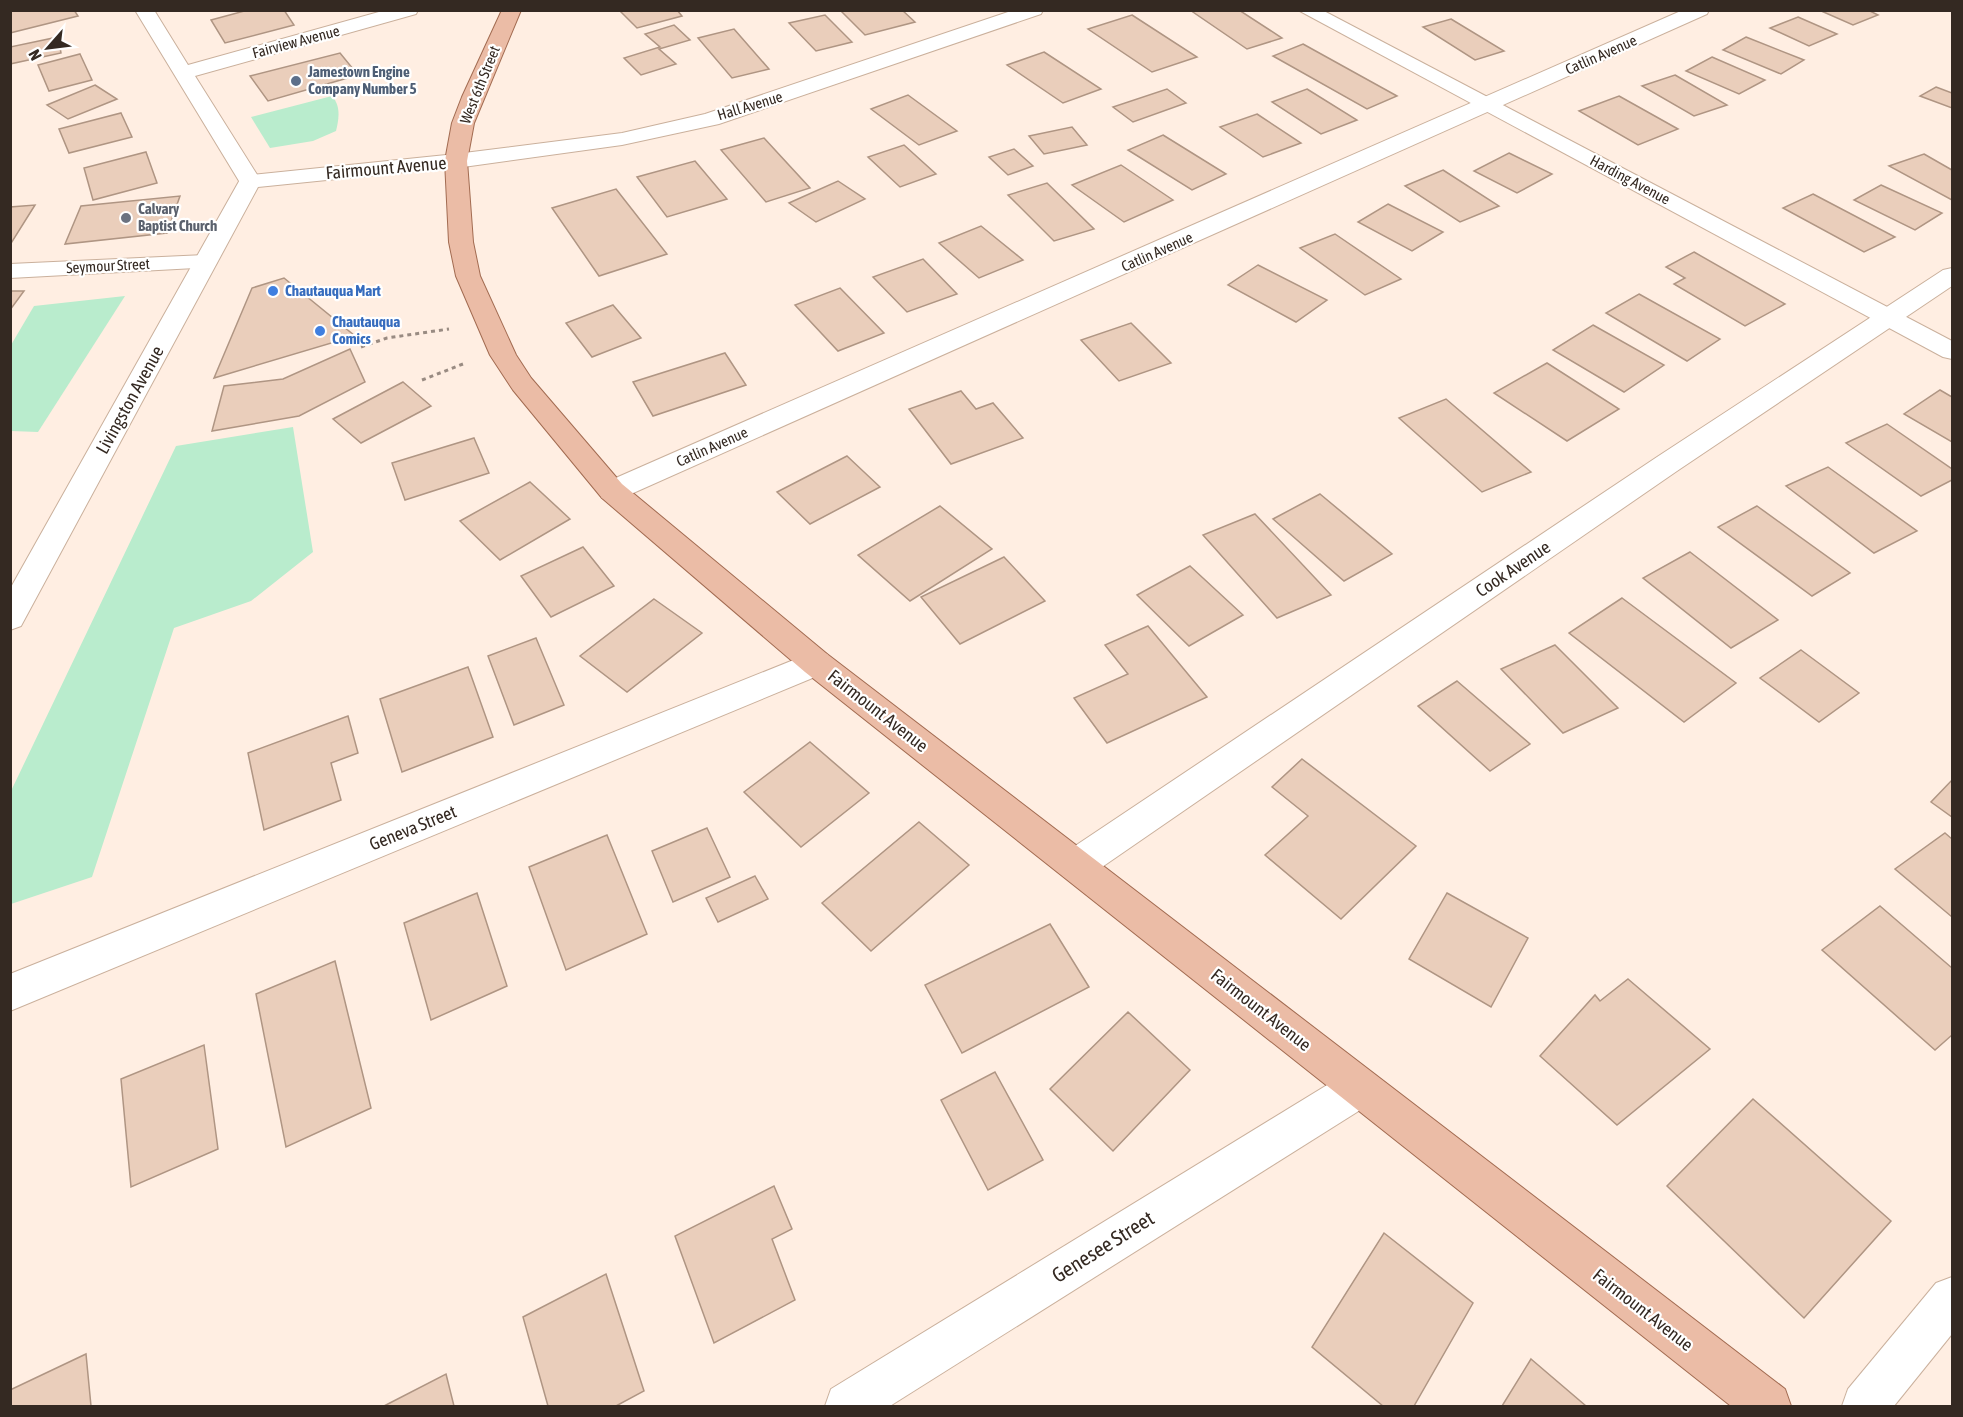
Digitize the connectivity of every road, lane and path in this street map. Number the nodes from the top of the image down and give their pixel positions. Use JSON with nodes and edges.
{"nodes":[{"id":1,"x":144,"y":10,"type":"edge"},
{"id":2,"x":409,"y":10,"type":"edge"},
{"id":3,"x":512,"y":10,"type":"edge"},
{"id":4,"x":1034,"y":10,"type":"edge"},
{"id":5,"x":1307,"y":10,"type":"edge"},
{"id":6,"x":1700,"y":10,"type":"edge"},
{"id":7,"x":183,"y":73,"type":"junction"},
{"id":8,"x":1489,"y":105,"type":"junction"},
{"id":9,"x":456,"y":162,"type":"junction"},
{"id":10,"x":250,"y":181,"type":"junction"},
{"id":11,"x":205,"y":262,"type":"junction"},
{"id":12,"x":10,"y":271,"type":"edge"},
{"id":13,"x":1953,"y":275,"type":"edge"},
{"id":14,"x":1890,"y":318,"type":"junction"},
{"id":15,"x":488,"y":322,"type":"junction"},
{"id":16,"x":361,"y":347,"type":"dead end"},
{"id":17,"x":1953,"y":351,"type":"edge"},
{"id":18,"x":612,"y":490,"type":"junction"},
{"id":19,"x":10,"y":618,"type":"edge"},
{"id":20,"x":816,"y":663,"type":"junction"},
{"id":21,"x":1076,"y":865,"type":"junction"},
{"id":22,"x":10,"y":993,"type":"edge"},
{"id":23,"x":1359,"y":1088,"type":"junction"},
{"id":24,"x":1953,"y":1299,"type":"edge"},
{"id":25,"x":848,"y":1407,"type":"edge"},
{"id":26,"x":1768,"y":1407,"type":"edge"},
{"id":27,"x":1865,"y":1407,"type":"edge"}],
"edges":[{"from":1,"to":7,"type":"street"},
{"from":2,"to":7,"type":"street","name":"Fairview Avenue"},
{"from":3,"to":9,"type":"main road","name":"West 6th Street"},
{"from":4,"to":9,"type":"street","name":"Hall Avenue"},
{"from":5,"to":8,"type":"street","name":"Harding Avenue"},
{"from":6,"to":8,"type":"street","name":"Catlin Avenue"},
{"from":7,"to":10,"type":"street"},
{"from":8,"to":14,"type":"street","name":"Harding Avenue"},
{"from":8,"to":18,"type":"street","name":"Catlin Avenue"},
{"from":9,"to":10,"type":"street","name":"Fairmount Avenue"},
{"from":9,"to":15,"type":"main road","name":"Fairmount Avenue"},
{"from":10,"to":11,"type":"street","name":"Livingston Avenue"},
{"from":11,"to":12,"type":"street","name":"Seymour Street"},
{"from":11,"to":19,"type":"street","name":"Livingston Avenue"},
{"from":13,"to":14,"type":"street","name":"Cook Avenue"},
{"from":14,"to":17,"type":"street","name":"Harding Avenue"},
{"from":14,"to":21,"type":"street","name":"Cook Avenue"},
{"from":15,"to":16,"type":"path"},
{"from":15,"to":18,"type":"main road","name":"Fairmount Avenue"},
{"from":18,"to":20,"type":"main road","name":"Fairmount Avenue"},
{"from":20,"to":21,"type":"main road","name":"Fairmount Avenue"},
{"from":20,"to":22,"type":"street","name":"Geneva Street"},
{"from":21,"to":23,"type":"main road","name":"Fairmount Avenue"},
{"from":23,"to":25,"type":"street","name":"Genesee Street"},
{"from":23,"to":26,"type":"main road","name":"Fairmount Avenue"},
{"from":24,"to":27,"type":"street"}]}
